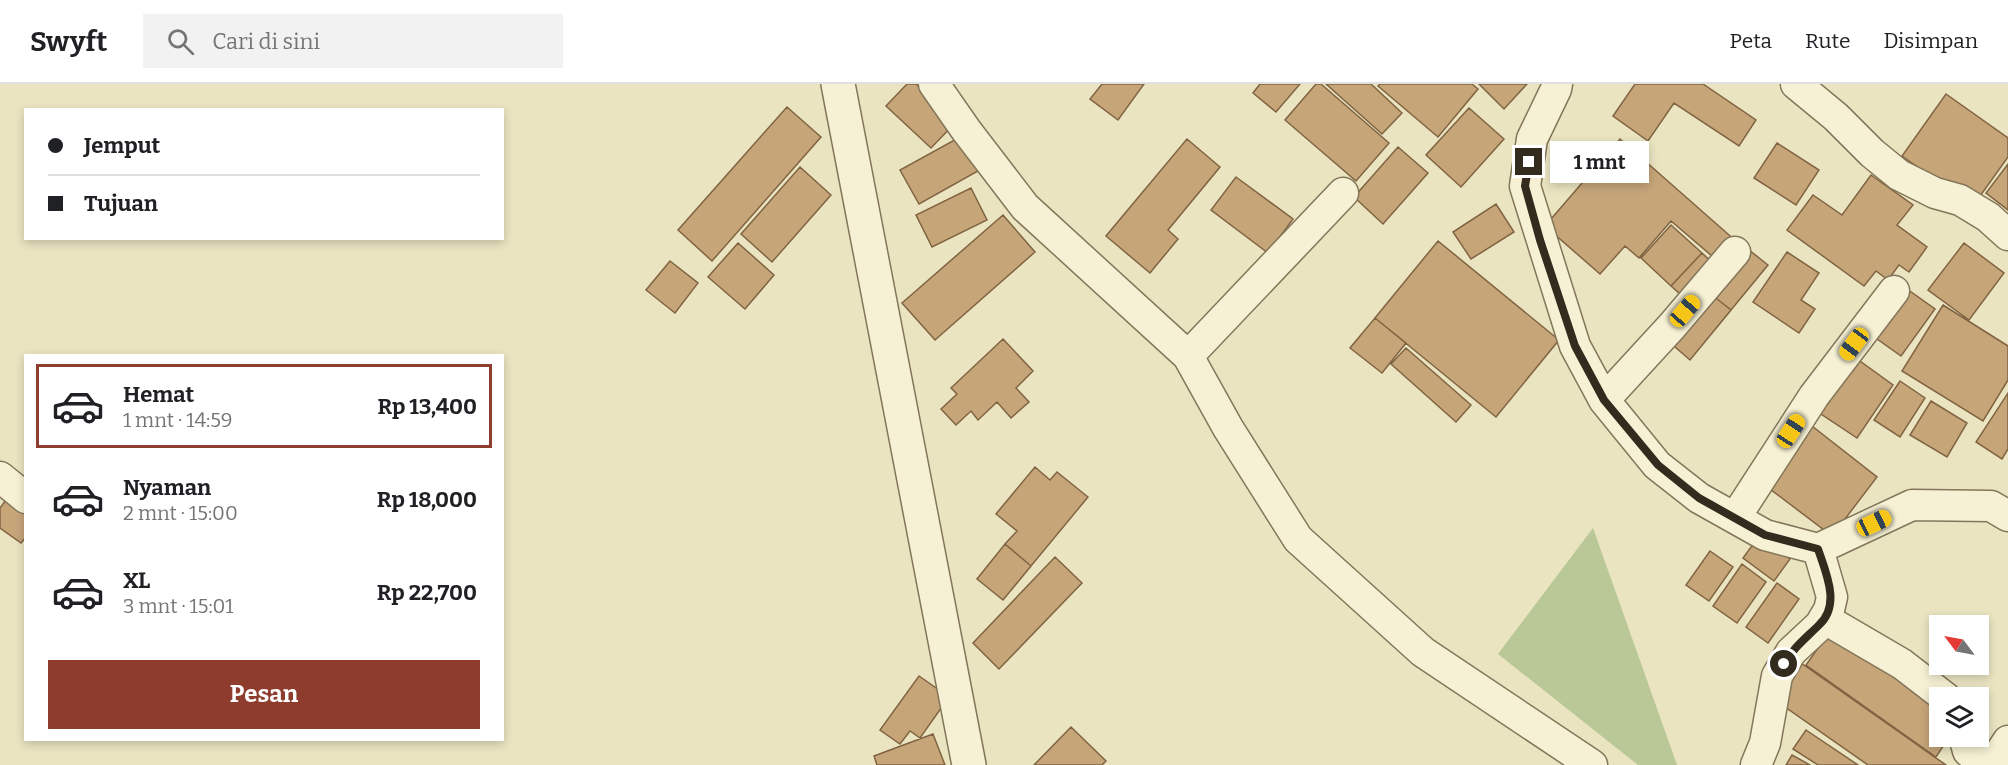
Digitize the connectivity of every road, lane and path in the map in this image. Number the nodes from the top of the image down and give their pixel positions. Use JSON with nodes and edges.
{"nodes":[{"id":1,"x":934,"y":84,"type":"edge"},
{"id":2,"x":1796,"y":84,"type":"edge"},
{"id":3,"x":840,"y":85,"type":"edge"},
{"id":4,"x":1558,"y":86,"type":"edge"},
{"id":5,"x":1343,"y":193,"type":"dead end"},
{"id":6,"x":2008,"y":235,"type":"edge"},
{"id":7,"x":1736,"y":252,"type":"dead end"},
{"id":8,"x":1894,"y":291,"type":"dead end"},
{"id":9,"x":1188,"y":356,"type":"junction"},
{"id":10,"x":1604,"y":400,"type":"junction"},
{"id":11,"x":0,"y":477,"type":"edge"},
{"id":12,"x":24,"y":496,"type":"edge"},
{"id":13,"x":2008,"y":516,"type":"edge"},
{"id":14,"x":1735,"y":518,"type":"junction"},
{"id":15,"x":1818,"y":549,"type":"junction"},
{"id":16,"x":1825,"y":619,"type":"junction"},
{"id":17,"x":1932,"y":687,"type":"edge"},
{"id":18,"x":2008,"y":741,"type":"edge"},
{"id":19,"x":1967,"y":747,"type":"edge"},
{"id":20,"x":969,"y":765,"type":"edge"},
{"id":21,"x":1592,"y":765,"type":"edge"},
{"id":22,"x":1756,"y":765,"type":"edge"},
{"id":23,"x":1984,"y":765,"type":"edge"},
{"id":24,"x":1992,"y":765,"type":"edge"}],
"edges":[{"from":1,"to":9,"type":"street"},
{"from":2,"to":6,"type":"street"},
{"from":3,"to":20,"type":"street"},
{"from":4,"to":10,"type":"street"},
{"from":5,"to":9,"type":"street"},
{"from":7,"to":10,"type":"street"},
{"from":8,"to":14,"type":"street"},
{"from":9,"to":21,"type":"street"},
{"from":10,"to":14,"type":"street"},
{"from":11,"to":12,"type":"street"},
{"from":13,"to":15,"type":"street"},
{"from":14,"to":15,"type":"street"},
{"from":15,"to":16,"type":"street"},
{"from":16,"to":17,"type":"street"},
{"from":16,"to":22,"type":"street"},
{"from":18,"to":24,"type":"street"},
{"from":19,"to":23,"type":"street"}]}
